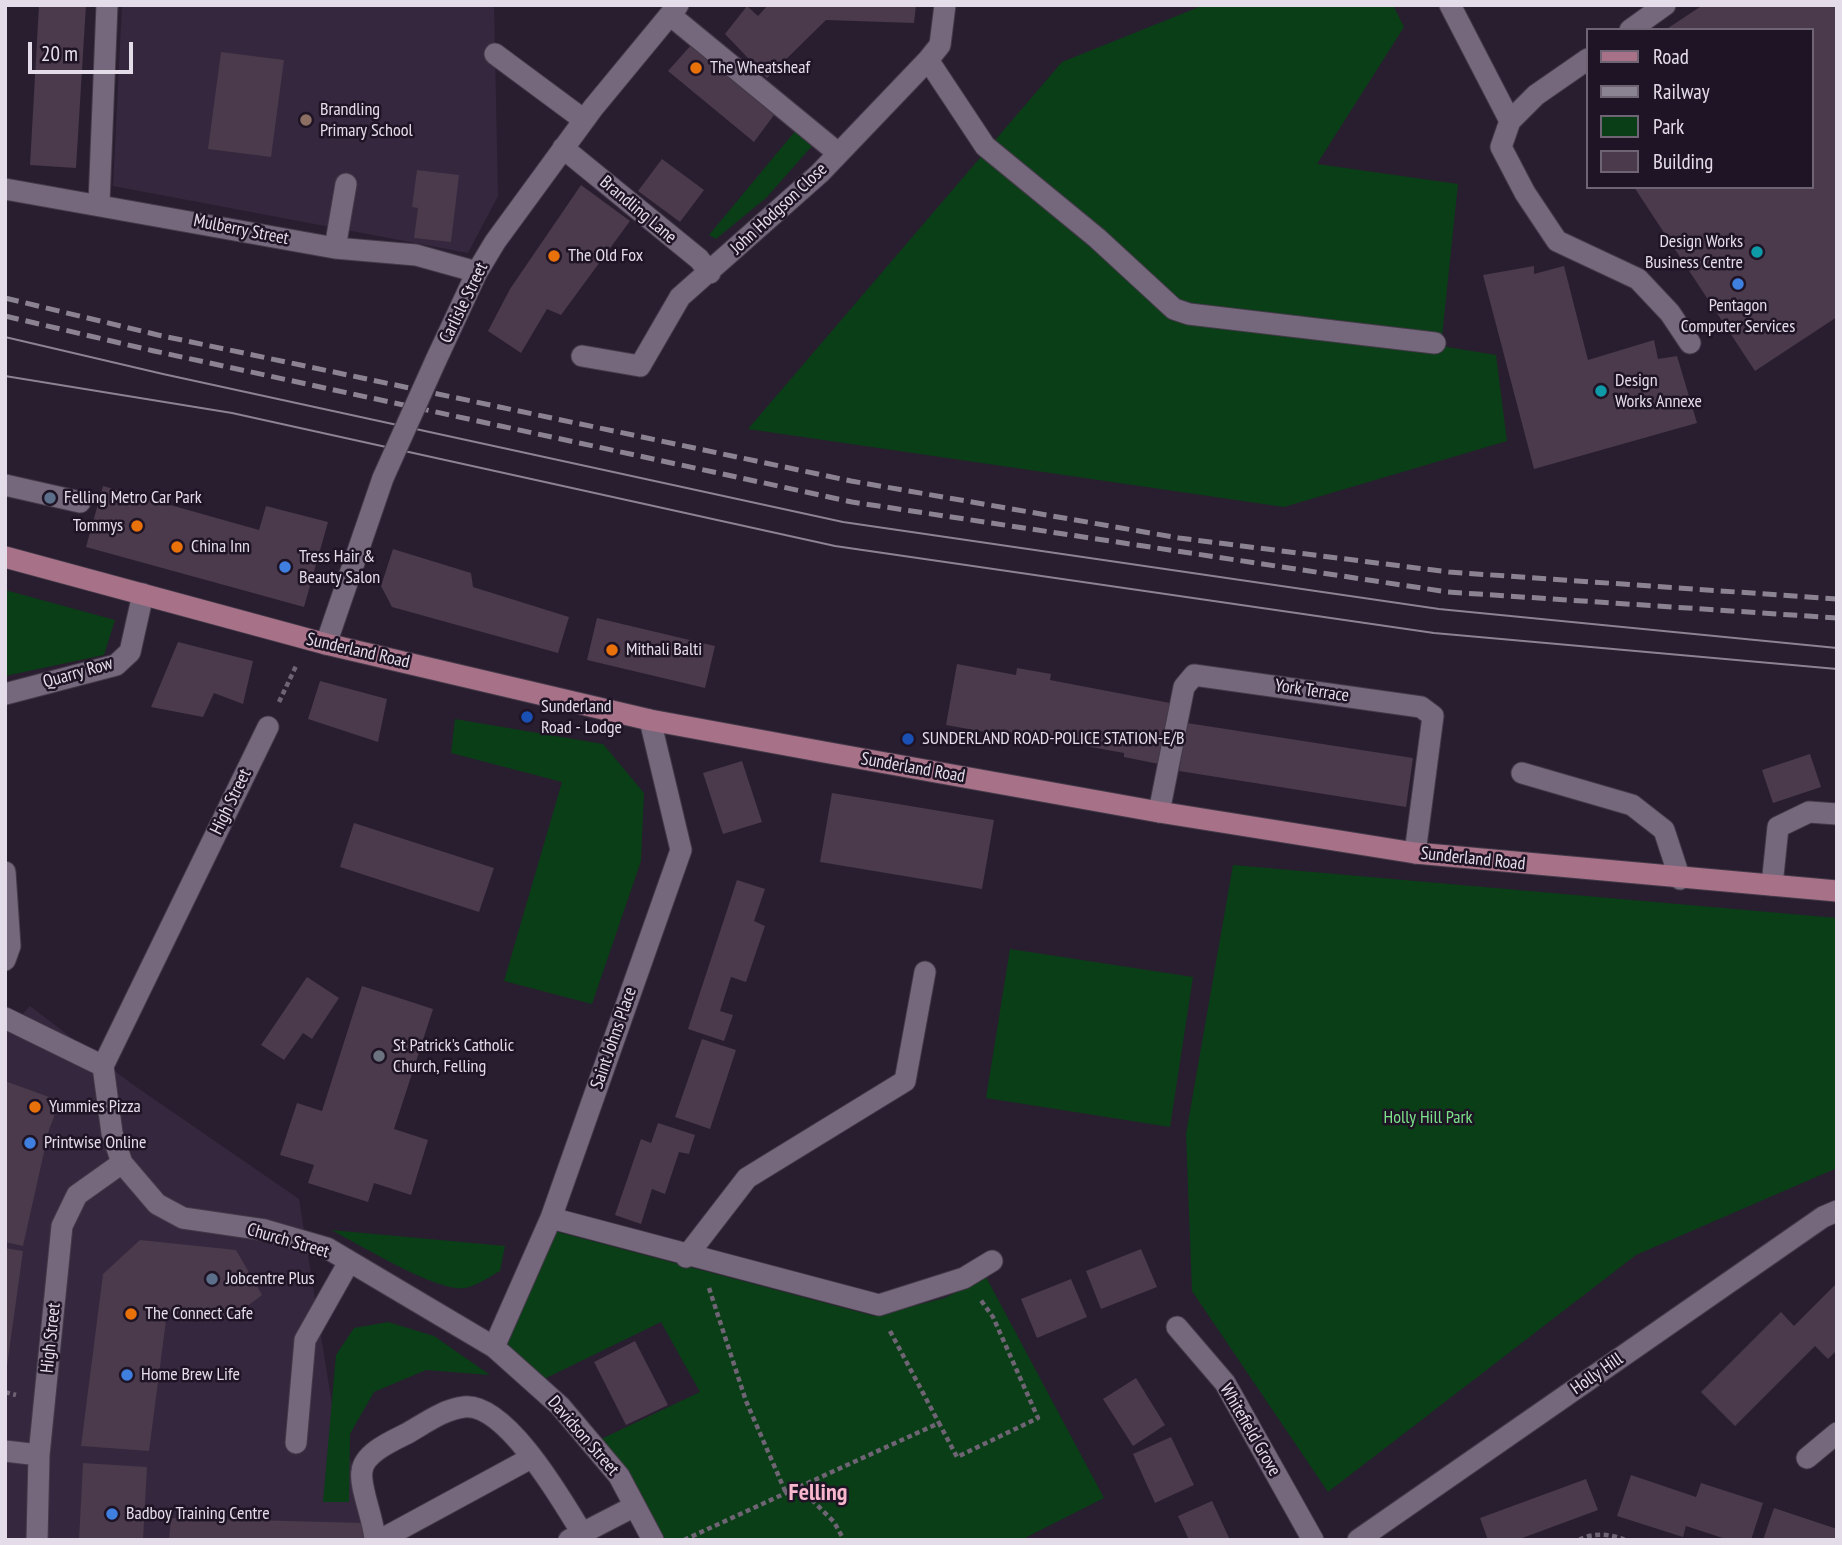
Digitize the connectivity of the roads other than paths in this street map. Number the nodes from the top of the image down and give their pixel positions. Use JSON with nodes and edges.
{"nodes":[{"id":1,"x":107,"y":5,"type":"edge"},
{"id":2,"x":945,"y":5,"type":"edge"},
{"id":3,"x":1450,"y":5,"type":"edge"},
{"id":4,"x":1665,"y":5,"type":"edge"},
{"id":5,"x":674,"y":10,"type":"edge"},
{"id":6,"x":1633,"y":28,"type":"edge"},
{"id":7,"x":495,"y":54,"type":"dead end"},
{"id":8,"x":929,"y":60,"type":"junction"},
{"id":9,"x":1587,"y":60,"type":"edge"},
{"id":10,"x":584,"y":120,"type":"junction"},
{"id":11,"x":1510,"y":121,"type":"junction"},
{"id":12,"x":563,"y":148,"type":"junction"},
{"id":13,"x":838,"y":153,"type":"junction"},
{"id":14,"x":346,"y":184,"type":"dead end"},
{"id":15,"x":5,"y":189,"type":"edge"},
{"id":16,"x":99,"y":203,"type":"junction"},
{"id":17,"x":335,"y":248,"type":"junction"},
{"id":18,"x":477,"y":272,"type":"junction"},
{"id":19,"x":710,"y":273,"type":"junction"},
{"id":20,"x":1435,"y":343,"type":"dead end"},
{"id":21,"x":1690,"y":343,"type":"dead end"},
{"id":22,"x":582,"y":356,"type":"dead end"},
{"id":23,"x":5,"y":485,"type":"edge"},
{"id":24,"x":80,"y":502,"type":"dead end"},
{"id":25,"x":5,"y":557,"type":"edge"},
{"id":26,"x":143,"y":594,"type":"junction"},
{"id":27,"x":317,"y":642,"type":"junction"},
{"id":28,"x":5,"y":694,"type":"edge"},
{"id":29,"x":650,"y":720,"type":"junction"},
{"id":30,"x":268,"y":727,"type":"road end"},
{"id":31,"x":1522,"y":772,"type":"dead end"},
{"id":32,"x":1159,"y":812,"type":"junction"},
{"id":33,"x":1837,"y":814,"type":"edge"},
{"id":34,"x":1415,"y":853,"type":"junction"},
{"id":35,"x":5,"y":872,"type":"edge"},
{"id":36,"x":1680,"y":879,"type":"junction"},
{"id":37,"x":1772,"y":885,"type":"junction"},
{"id":38,"x":1837,"y":891,"type":"edge"},
{"id":39,"x":5,"y":960,"type":"edge"},
{"id":40,"x":925,"y":972,"type":"dead end"},
{"id":41,"x":5,"y":1018,"type":"edge"},
{"id":42,"x":103,"y":1066,"type":"junction"},
{"id":43,"x":122,"y":1163,"type":"junction"},
{"id":44,"x":1837,"y":1210,"type":"edge"},
{"id":45,"x":551,"y":1218,"type":"junction"},
{"id":46,"x":686,"y":1256,"type":"junction"},
{"id":47,"x":992,"y":1261,"type":"dead end"},
{"id":48,"x":349,"y":1262,"type":"junction"},
{"id":49,"x":1177,"y":1327,"type":"dead end"},
{"id":50,"x":494,"y":1347,"type":"junction"},
{"id":51,"x":1837,"y":1433,"type":"edge"},
{"id":52,"x":296,"y":1443,"type":"dead end"},
{"id":53,"x":5,"y":1451,"type":"edge"},
{"id":54,"x":39,"y":1455,"type":"junction"},
{"id":55,"x":531,"y":1458,"type":"junction"},
{"id":56,"x":1807,"y":1458,"type":"dead end"},
{"id":57,"x":635,"y":1506,"type":"junction"},
{"id":58,"x":575,"y":1536,"type":"edge"},
{"id":59,"x":37,"y":1540,"type":"edge"},
{"id":60,"x":375,"y":1540,"type":"edge"},
{"id":61,"x":380,"y":1540,"type":"edge"},
{"id":62,"x":653,"y":1540,"type":"edge"},
{"id":63,"x":1313,"y":1540,"type":"edge"},
{"id":64,"x":1358,"y":1540,"type":"edge"}],
"edges":[{"from":1,"to":16,"type":"street"},
{"from":2,"to":8,"type":"street","name":"John Hodgson Close"},
{"from":3,"to":11,"type":"street"},
{"from":4,"to":6,"type":"street"},
{"from":5,"to":10,"type":"street","name":"Carlisle Street"},
{"from":5,"to":13,"type":"street"},
{"from":7,"to":10,"type":"street"},
{"from":8,"to":13,"type":"street","name":"John Hodgson Close"},
{"from":8,"to":20,"type":"street"},
{"from":9,"to":11,"type":"street"},
{"from":10,"to":12,"type":"street","name":"Carlisle Street"},
{"from":11,"to":21,"type":"street"},
{"from":12,"to":18,"type":"street","name":"Carlisle Street"},
{"from":12,"to":19,"type":"street","name":"Brandling Lane"},
{"from":13,"to":19,"type":"street","name":"John Hodgson Close"},
{"from":14,"to":17,"type":"street"},
{"from":15,"to":16,"type":"street","name":"Mulberry Street"},
{"from":16,"to":17,"type":"street","name":"Mulberry Street"},
{"from":17,"to":18,"type":"street","name":"Mulberry Street"},
{"from":18,"to":27,"type":"street","name":"Carlisle Street","bridge":true},
{"from":19,"to":22,"type":"street","name":"John Hodgson Close"},
{"from":23,"to":24,"type":"street"},
{"from":25,"to":26,"type":"main road","name":"Sunderland Road"},
{"from":26,"to":27,"type":"main road","name":"Sunderland Road"},
{"from":26,"to":28,"type":"street","name":"Quarry Row"},
{"from":27,"to":29,"type":"main road","name":"Sunderland Road"},
{"from":29,"to":32,"type":"main road","name":"Sunderland Road"},
{"from":29,"to":45,"type":"street","name":"Saint Johns Place"},
{"from":30,"to":42,"type":"street","name":"High Street"},
{"from":31,"to":36,"type":"street"},
{"from":32,"to":34,"type":"main road","name":"Sunderland Road"},
{"from":32,"to":34,"type":"street","name":"York Terrace"},
{"from":33,"to":37,"type":"street"},
{"from":34,"to":36,"type":"main road","name":"Sunderland Road"},
{"from":35,"to":39,"type":"street"},
{"from":36,"to":37,"type":"main road","name":"Sunderland Road"},
{"from":37,"to":38,"type":"main road","name":"Sunderland Road"},
{"from":40,"to":46,"type":"street"},
{"from":41,"to":42,"type":"street"},
{"from":42,"to":43,"type":"street"},
{"from":43,"to":48,"type":"street","name":"Church Street"},
{"from":43,"to":54,"type":"street","name":"High Street"},
{"from":44,"to":64,"type":"street","name":"Holly Hill"},
{"from":45,"to":46,"type":"street"},
{"from":45,"to":50,"type":"street","name":"Saint Johns Place"},
{"from":46,"to":47,"type":"street"},
{"from":48,"to":50,"type":"street","name":"Church Street"},
{"from":48,"to":52,"type":"street"},
{"from":49,"to":63,"type":"street","name":"Whitefield Grove"},
{"from":50,"to":57,"type":"street","name":"Davidson Street"},
{"from":51,"to":56,"type":"street"},
{"from":53,"to":54,"type":"street"},
{"from":54,"to":59,"type":"street","name":"High Street"},
{"from":55,"to":58,"type":"street"},
{"from":55,"to":60,"type":"street"},
{"from":55,"to":61,"type":"street"},
{"from":57,"to":58,"type":"street"},
{"from":57,"to":62,"type":"street","name":"Davidson Street"}]}
